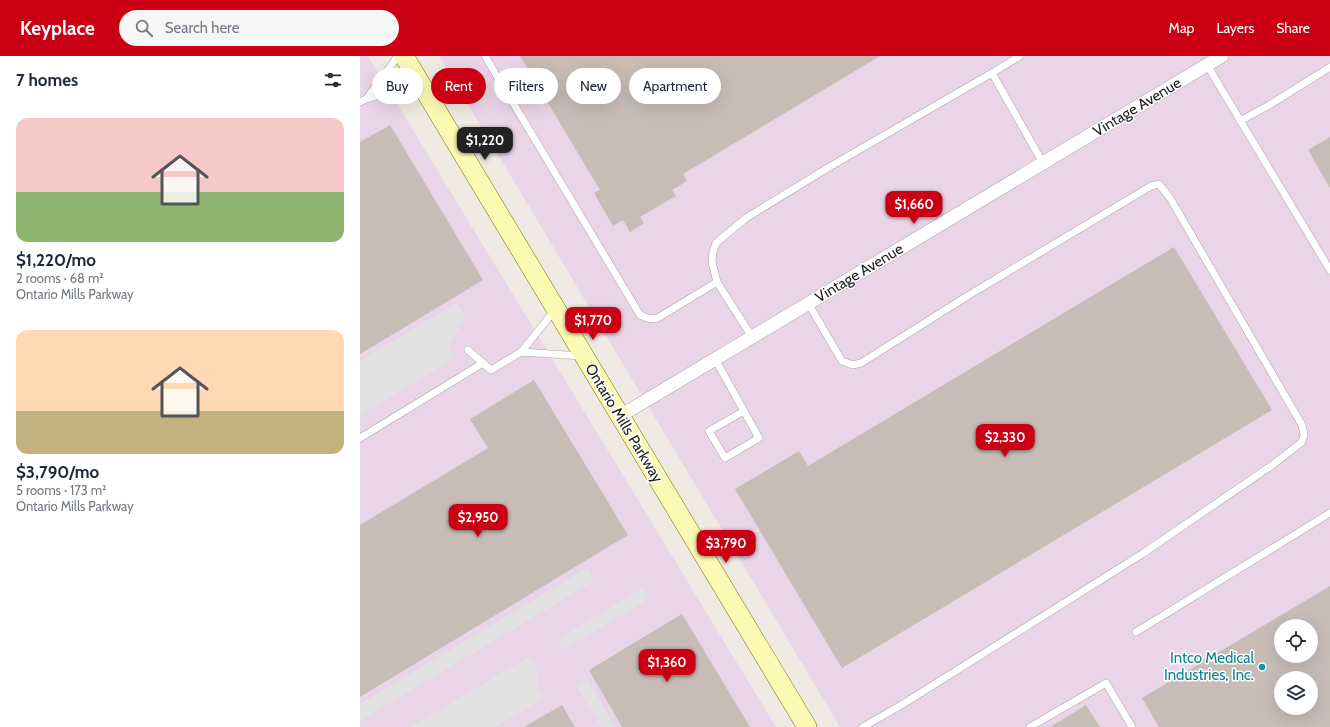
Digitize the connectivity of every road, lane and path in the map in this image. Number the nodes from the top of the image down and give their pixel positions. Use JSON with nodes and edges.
{"nodes":[{"id":1,"x":398,"y":56,"type":"edge"},
{"id":2,"x":404,"y":56,"type":"edge"},
{"id":3,"x":485,"y":56,"type":"edge"},
{"id":4,"x":1020,"y":56,"type":"edge"},
{"id":5,"x":1222,"y":56,"type":"edge"},
{"id":6,"x":1207,"y":65,"type":"junction"},
{"id":7,"x":1330,"y":67,"type":"edge"},
{"id":8,"x":992,"y":73,"type":"junction"},
{"id":9,"x":425,"y":91,"type":"junction"},
{"id":10,"x":367,"y":98,"type":"junction"},
{"id":11,"x":360,"y":102,"type":"edge"},
{"id":12,"x":1240,"y":121,"type":"junction"},
{"id":13,"x":1043,"y":163,"type":"junction"},
{"id":14,"x":1330,"y":270,"type":"edge"},
{"id":15,"x":717,"y":282,"type":"junction"},
{"id":16,"x":808,"y":304,"type":"junction"},
{"id":17,"x":556,"y":309,"type":"junction"},
{"id":18,"x":752,"y":337,"type":"junction"},
{"id":19,"x":468,"y":350,"type":"dead end"},
{"id":20,"x":521,"y":352,"type":"junction"},
{"id":21,"x":584,"y":356,"type":"junction"},
{"id":22,"x":715,"y":359,"type":"junction"},
{"id":23,"x":483,"y":363,"type":"junction"},
{"id":24,"x":744,"y":411,"type":"junction"},
{"id":25,"x":620,"y":416,"type":"junction"},
{"id":26,"x":360,"y":438,"type":"edge"},
{"id":27,"x":1330,"y":513,"type":"edge"},
{"id":28,"x":1136,"y":632,"type":"dead end"},
{"id":29,"x":807,"y":727,"type":"edge"},
{"id":30,"x":863,"y":727,"type":"edge"},
{"id":31,"x":1030,"y":727,"type":"edge"},
{"id":32,"x":1132,"y":727,"type":"edge"}],
"edges":[{"from":1,"to":10,"type":"lane"},
{"from":2,"to":9,"type":"main road","name":"Ontario Mills Parkway"},
{"from":3,"to":15,"type":"lane"},
{"from":4,"to":8,"type":"lane"},
{"from":5,"to":6,"type":"street","name":"Vintage Avenue"},
{"from":6,"to":12,"type":"lane"},
{"from":6,"to":13,"type":"street","name":"Vintage Avenue"},
{"from":7,"to":12,"type":"lane"},
{"from":8,"to":13,"type":"lane"},
{"from":8,"to":15,"type":"lane"},
{"from":9,"to":10,"type":"lane"},
{"from":9,"to":17,"type":"main road","name":"Ontario Mills Parkway"},
{"from":10,"to":11,"type":"lane"},
{"from":12,"to":14,"type":"lane"},
{"from":13,"to":16,"type":"street","name":"Vintage Avenue"},
{"from":15,"to":18,"type":"lane"},
{"from":16,"to":18,"type":"street","name":"Vintage Avenue"},
{"from":16,"to":30,"type":"lane"},
{"from":17,"to":20,"type":"lane"},
{"from":17,"to":21,"type":"main road","name":"Ontario Mills Parkway"},
{"from":18,"to":22,"type":"street","name":"Vintage Avenue"},
{"from":19,"to":23,"type":"lane"},
{"from":20,"to":21,"type":"lane"},
{"from":20,"to":23,"type":"lane"},
{"from":21,"to":25,"type":"main road","name":"Ontario Mills Parkway"},
{"from":22,"to":24,"type":"lane"},
{"from":22,"to":25,"type":"street","name":"Vintage Avenue"},
{"from":23,"to":26,"type":"lane"},
{"from":24,"to":24,"type":"lane"},
{"from":25,"to":29,"type":"main road","name":"Ontario Mills Parkway"},
{"from":27,"to":28,"type":"lane"},
{"from":31,"to":32,"type":"lane"}]}
